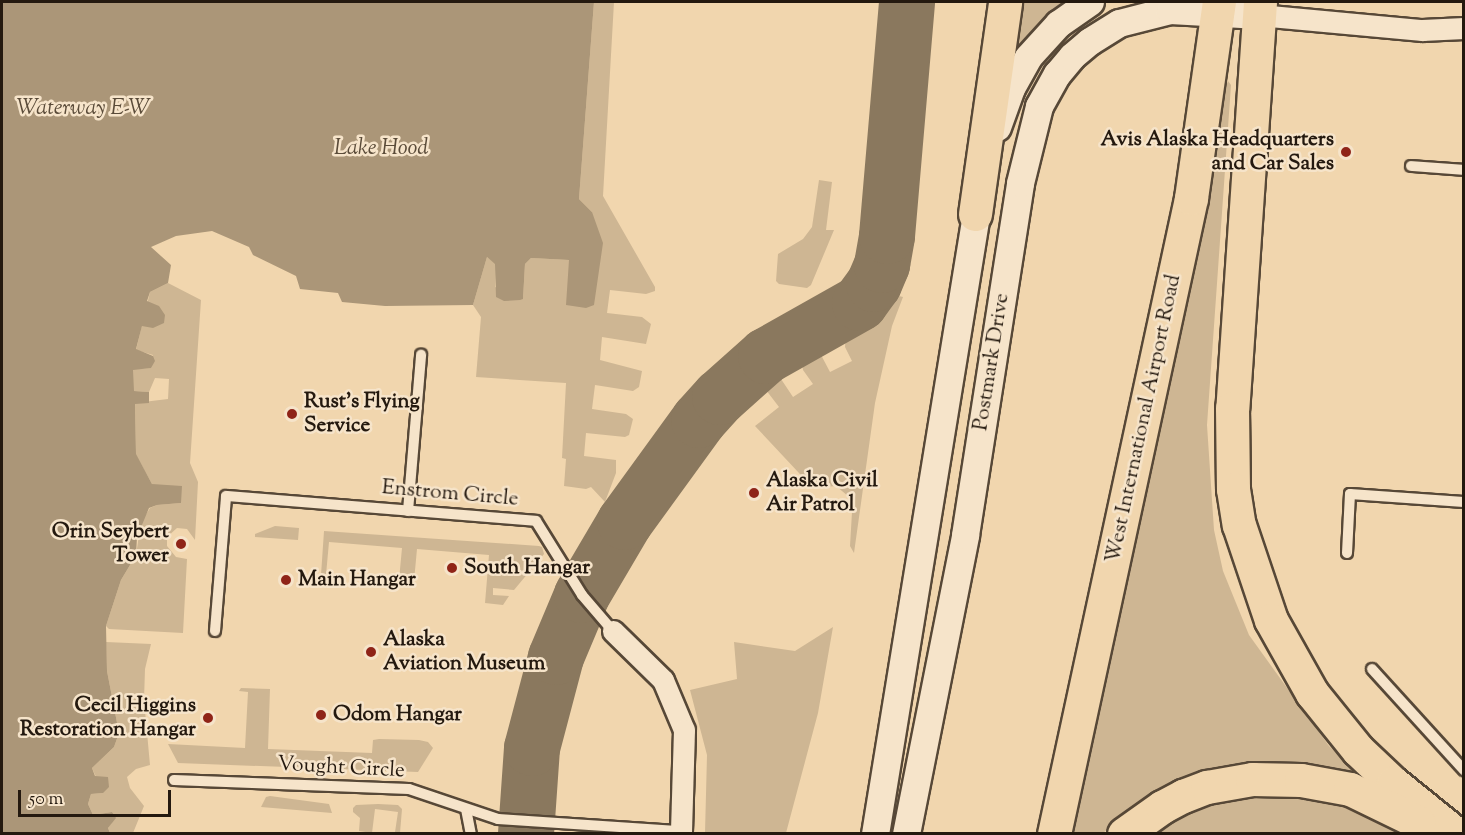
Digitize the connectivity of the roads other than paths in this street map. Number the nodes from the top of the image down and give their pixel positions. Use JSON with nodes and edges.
{"nodes":[{"id":1,"x":1005,"y":2,"type":"edge"},
{"id":2,"x":1090,"y":2,"type":"edge"},
{"id":3,"x":1219,"y":7,"type":"edge"},
{"id":4,"x":1260,"y":8,"type":"edge"},
{"id":5,"x":1464,"y":28,"type":"edge"},
{"id":6,"x":1411,"y":166,"type":"dead end"},
{"id":7,"x":1464,"y":170,"type":"edge"},
{"id":8,"x":975,"y":214,"type":"junction"},
{"id":9,"x":421,"y":355,"type":"dead end"},
{"id":10,"x":1464,"y":502,"type":"edge"},
{"id":11,"x":408,"y":510,"type":"junction"},
{"id":12,"x":1347,"y":553,"type":"dead end"},
{"id":13,"x":215,"y":631,"type":"dead end"},
{"id":14,"x":613,"y":631,"type":"joint"},
{"id":15,"x":1372,"y":669,"type":"dead end"},
{"id":16,"x":1464,"y":770,"type":"edge"},
{"id":17,"x":174,"y":780,"type":"dead end"},
{"id":18,"x":466,"y":809,"type":"junction"},
{"id":19,"x":681,"y":832,"type":"edge"},
{"id":20,"x":471,"y":834,"type":"edge"},
{"id":21,"x":875,"y":834,"type":"edge"},
{"id":22,"x":906,"y":834,"type":"edge"},
{"id":23,"x":1054,"y":834,"type":"edge"},
{"id":24,"x":1124,"y":834,"type":"edge"},
{"id":25,"x":1438,"y":834,"type":"edge"},
{"id":26,"x":1455,"y":834,"type":"edge"}],
"edges":[{"from":1,"to":8,"type":"main road"},
{"from":2,"to":8,"type":"street","name":"Postmark Drive"},
{"from":3,"to":4,"type":"street","name":"Postmark Drive"},
{"from":3,"to":22,"type":"street","name":"Postmark Drive"},
{"from":3,"to":23,"type":"main road","name":"West International Airport Road"},
{"from":4,"to":5,"type":"street"},
{"from":4,"to":26,"type":"main road"},
{"from":6,"to":7,"type":"lane"},
{"from":8,"to":21,"type":"street","name":"Postmark Drive"},
{"from":9,"to":11,"type":"lane"},
{"from":10,"to":12,"type":"lane"},
{"from":11,"to":13,"type":"lane","name":"Enstrom Circle"},
{"from":11,"to":14,"type":"lane","name":"Enstrom Circle"},
{"from":14,"to":19,"type":"street"},
{"from":15,"to":16,"type":"lane"},
{"from":17,"to":18,"type":"lane","name":"Vought Circle"},
{"from":18,"to":19,"type":"lane","name":"Vought Circle"},
{"from":18,"to":20,"type":"lane"},
{"from":24,"to":25,"type":"main road"}]}
